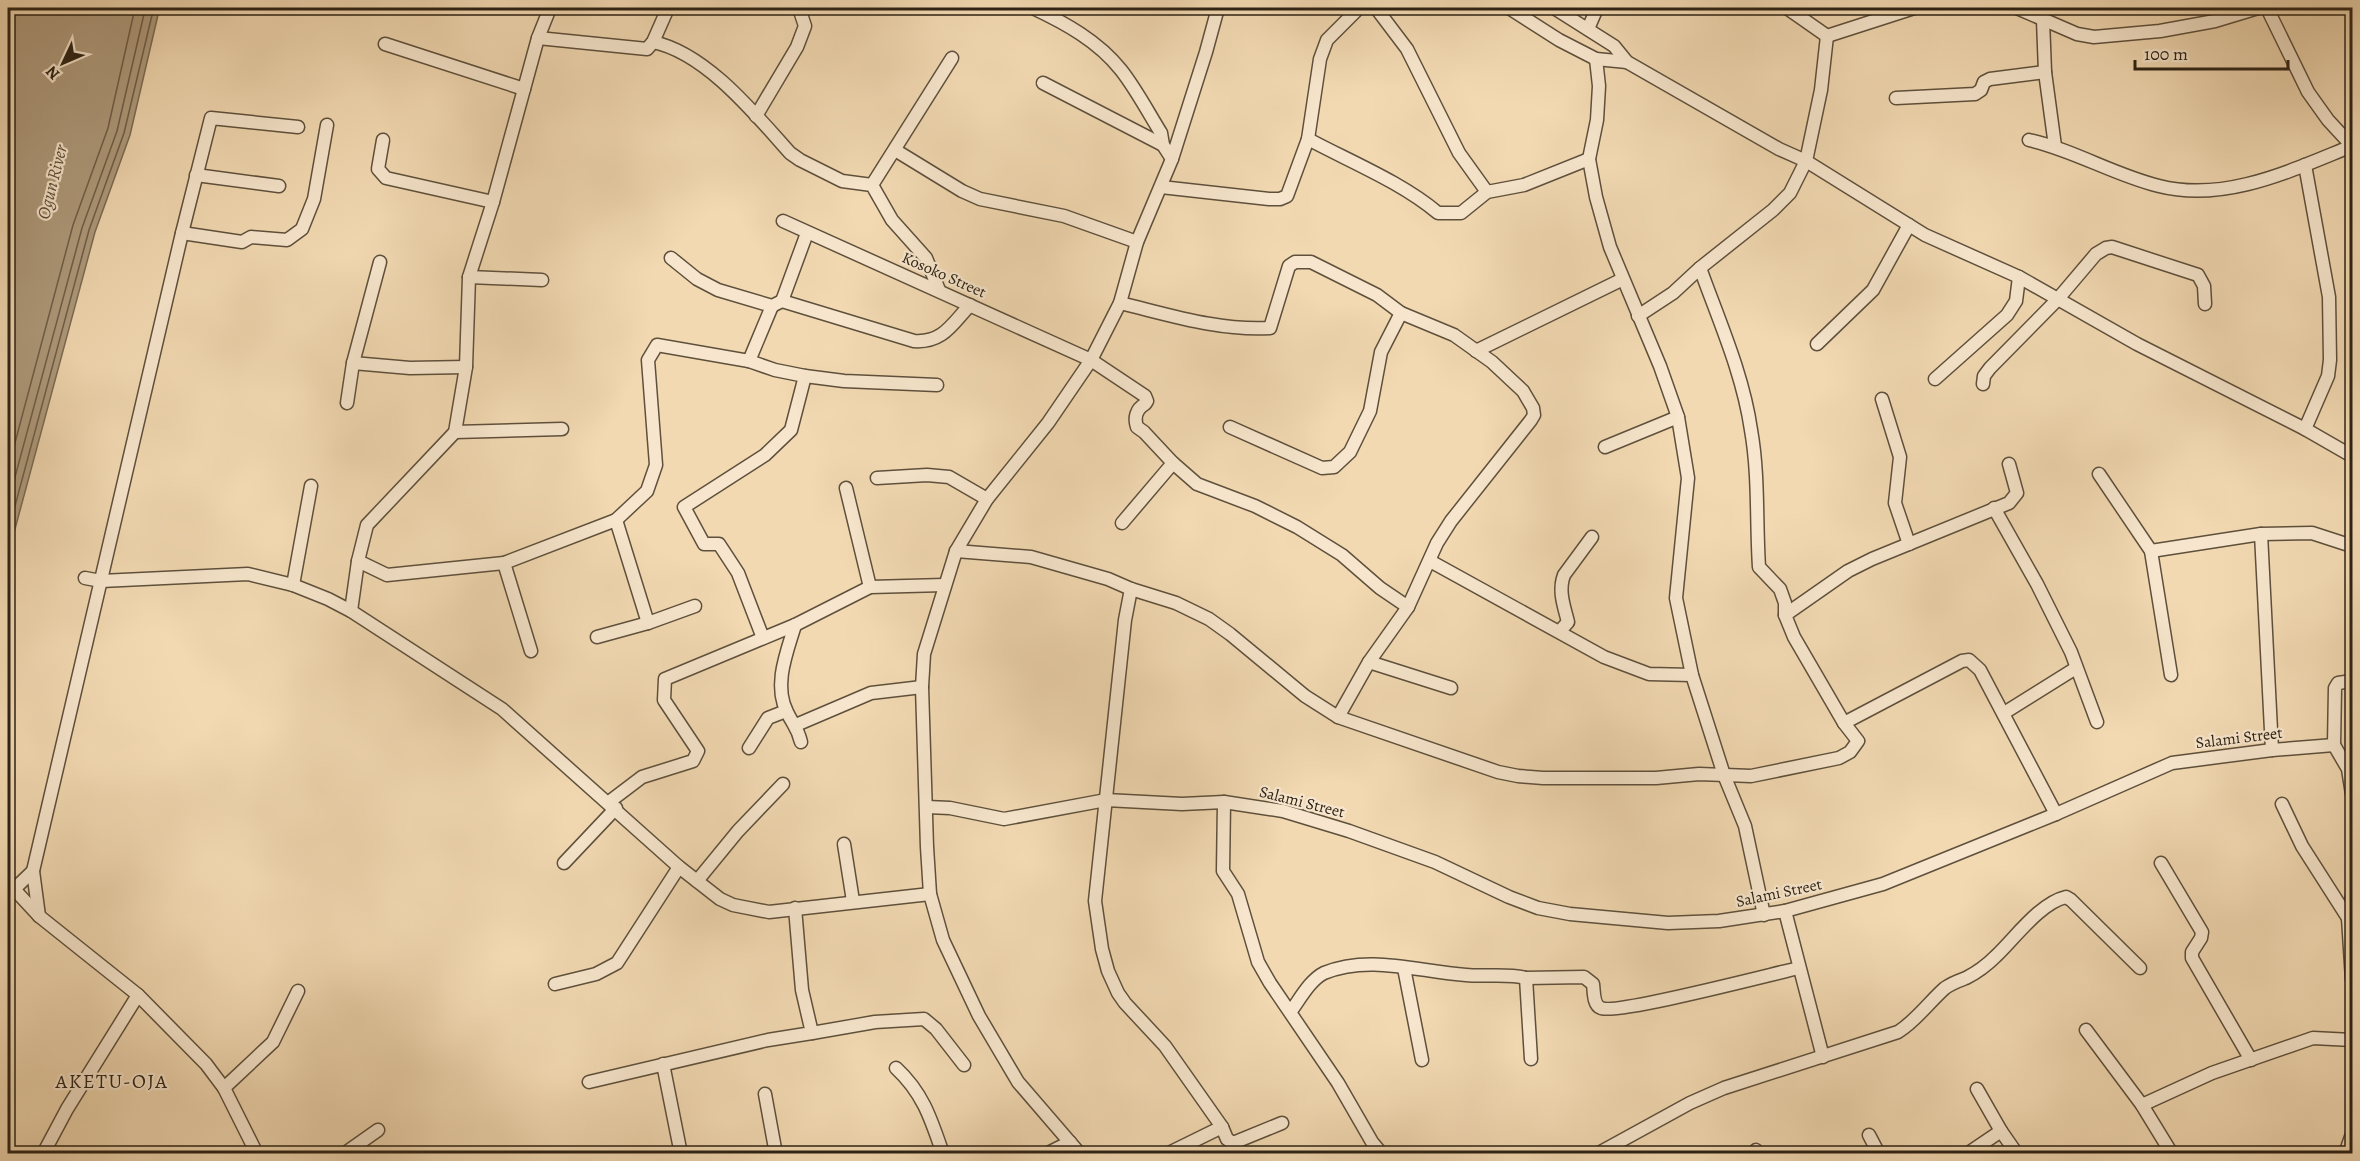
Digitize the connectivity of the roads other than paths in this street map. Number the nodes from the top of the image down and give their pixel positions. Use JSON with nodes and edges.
{"nodes":[{"id":1,"x":550,"y":8,"type":"edge"},
{"id":2,"x":668,"y":8,"type":"edge"},
{"id":3,"x":799,"y":8,"type":"edge"},
{"id":4,"x":1032,"y":8,"type":"edge"},
{"id":5,"x":1218,"y":8,"type":"edge"},
{"id":6,"x":1359,"y":8,"type":"edge"},
{"id":7,"x":1376,"y":8,"type":"edge"},
{"id":8,"x":1509,"y":8,"type":"edge"},
{"id":9,"x":1554,"y":8,"type":"edge"},
{"id":10,"x":1597,"y":8,"type":"edge"},
{"id":11,"x":1786,"y":8,"type":"edge"},
{"id":12,"x":1914,"y":8,"type":"edge"},
{"id":13,"x":2017,"y":8,"type":"edge"},
{"id":14,"x":2212,"y":8,"type":"edge"},
{"id":15,"x":2258,"y":8,"type":"edge"},
{"id":16,"x":2267,"y":8,"type":"edge"},
{"id":17,"x":2043,"y":20,"type":"junction"},
{"id":18,"x":2215,"y":21,"type":"junction"},
{"id":19,"x":1588,"y":29,"type":"junction"},
{"id":20,"x":1827,"y":36,"type":"junction"},
{"id":21,"x":538,"y":38,"type":"junction"},
{"id":22,"x":652,"y":42,"type":"junction"},
{"id":23,"x":384,"y":44,"type":"dead end"},
{"id":24,"x":952,"y":58,"type":"dead end"},
{"id":25,"x":1596,"y":59,"type":"junction"},
{"id":26,"x":1627,"y":62,"type":"junction"},
{"id":27,"x":2045,"y":72,"type":"junction"},
{"id":28,"x":1043,"y":83,"type":"dead end"},
{"id":29,"x":524,"y":89,"type":"junction"},
{"id":30,"x":1896,"y":98,"type":"dead end"},
{"id":31,"x":756,"y":116,"type":"junction"},
{"id":32,"x":327,"y":125,"type":"dead end"},
{"id":33,"x":298,"y":127,"type":"dead end"},
{"id":34,"x":1308,"y":139,"type":"junction"},
{"id":35,"x":383,"y":140,"type":"dead end"},
{"id":36,"x":2030,"y":140,"type":"dead end"},
{"id":37,"x":1163,"y":145,"type":"junction"},
{"id":38,"x":2055,"y":146,"type":"junction"},
{"id":39,"x":2352,"y":146,"type":"edge"},
{"id":40,"x":895,"y":150,"type":"junction"},
{"id":41,"x":1172,"y":159,"type":"junction"},
{"id":42,"x":1589,"y":159,"type":"junction"},
{"id":43,"x":1806,"y":161,"type":"junction"},
{"id":44,"x":2306,"y":165,"type":"junction"},
{"id":45,"x":196,"y":175,"type":"junction"},
{"id":46,"x":872,"y":185,"type":"junction"},
{"id":47,"x":279,"y":186,"type":"dead end"},
{"id":48,"x":1161,"y":187,"type":"junction"},
{"id":49,"x":1487,"y":192,"type":"junction"},
{"id":50,"x":493,"y":202,"type":"junction"},
{"id":51,"x":783,"y":221,"type":"dead end"},
{"id":52,"x":1909,"y":225,"type":"junction"},
{"id":53,"x":182,"y":233,"type":"junction"},
{"id":54,"x":807,"y":233,"type":"junction"},
{"id":55,"x":1137,"y":242,"type":"junction"},
{"id":56,"x":671,"y":258,"type":"dead end"},
{"id":57,"x":380,"y":262,"type":"dead end"},
{"id":58,"x":1700,"y":268,"type":"junction"},
{"id":59,"x":470,"y":277,"type":"junction"},
{"id":60,"x":2019,"y":277,"type":"junction"},
{"id":61,"x":1623,"y":279,"type":"junction"},
{"id":62,"x":542,"y":280,"type":"dead end"},
{"id":63,"x":939,"y":290,"type":"junction"},
{"id":64,"x":2057,"y":300,"type":"junction"},
{"id":65,"x":777,"y":303,"type":"junction"},
{"id":66,"x":1120,"y":303,"type":"junction"},
{"id":67,"x":2205,"y":304,"type":"dead end"},
{"id":68,"x":970,"y":305,"type":"junction"},
{"id":69,"x":1401,"y":313,"type":"junction"},
{"id":70,"x":1638,"y":316,"type":"junction"},
{"id":71,"x":1817,"y":344,"type":"dead end"},
{"id":72,"x":1476,"y":351,"type":"junction"},
{"id":73,"x":1091,"y":360,"type":"junction"},
{"id":74,"x":749,"y":361,"type":"junction"},
{"id":75,"x":353,"y":363,"type":"junction"},
{"id":76,"x":466,"y":367,"type":"junction"},
{"id":77,"x":805,"y":376,"type":"junction"},
{"id":78,"x":1935,"y":379,"type":"dead end"},
{"id":79,"x":1983,"y":384,"type":"dead end"},
{"id":80,"x":937,"y":385,"type":"dead end"},
{"id":81,"x":1882,"y":399,"type":"dead end"},
{"id":82,"x":347,"y":403,"type":"dead end"},
{"id":83,"x":1678,"y":417,"type":"junction"},
{"id":84,"x":1230,"y":427,"type":"dead end"},
{"id":85,"x":562,"y":429,"type":"dead end"},
{"id":86,"x":2305,"y":429,"type":"junction"},
{"id":87,"x":455,"y":432,"type":"junction"},
{"id":88,"x":1605,"y":447,"type":"dead end"},
{"id":89,"x":2352,"y":456,"type":"edge"},
{"id":90,"x":1173,"y":463,"type":"junction"},
{"id":91,"x":2009,"y":464,"type":"dead end"},
{"id":92,"x":2098,"y":474,"type":"dead end"},
{"id":93,"x":877,"y":478,"type":"dead end"},
{"id":94,"x":310,"y":486,"type":"dead end"},
{"id":95,"x":846,"y":488,"type":"dead end"},
{"id":96,"x":987,"y":498,"type":"junction"},
{"id":97,"x":1994,"y":508,"type":"junction"},
{"id":98,"x":616,"y":520,"type":"junction"},
{"id":99,"x":1122,"y":523,"type":"dead end"},
{"id":100,"x":2261,"y":534,"type":"junction"},
{"id":101,"x":1592,"y":537,"type":"dead end"},
{"id":102,"x":1909,"y":544,"type":"junction"},
{"id":103,"x":2352,"y":546,"type":"edge"},
{"id":104,"x":956,"y":551,"type":"junction"},
{"id":105,"x":2151,"y":551,"type":"junction"},
{"id":106,"x":358,"y":561,"type":"junction"},
{"id":107,"x":1430,"y":561,"type":"junction"},
{"id":108,"x":504,"y":563,"type":"junction"},
{"id":109,"x":85,"y":578,"type":"dead end"},
{"id":110,"x":101,"y":581,"type":"junction"},
{"id":111,"x":293,"y":585,"type":"junction"},
{"id":112,"x":944,"y":585,"type":"junction"},
{"id":113,"x":870,"y":587,"type":"junction"},
{"id":114,"x":1131,"y":589,"type":"junction"},
{"id":115,"x":695,"y":606,"type":"dead end"},
{"id":116,"x":1408,"y":607,"type":"junction"},
{"id":117,"x":351,"y":611,"type":"junction"},
{"id":118,"x":1785,"y":615,"type":"junction"},
{"id":119,"x":648,"y":623,"type":"junction"},
{"id":120,"x":795,"y":625,"type":"junction"},
{"id":121,"x":1560,"y":631,"type":"junction"},
{"id":122,"x":597,"y":637,"type":"dead end"},
{"id":123,"x":763,"y":638,"type":"junction"},
{"id":124,"x":531,"y":651,"type":"dead end"},
{"id":125,"x":1369,"y":662,"type":"junction"},
{"id":126,"x":2076,"y":668,"type":"junction"},
{"id":127,"x":1692,"y":675,"type":"junction"},
{"id":128,"x":2170,"y":675,"type":"dead end"},
{"id":129,"x":2352,"y":681,"type":"edge"},
{"id":130,"x":922,"y":687,"type":"junction"},
{"id":131,"x":1451,"y":688,"type":"dead end"},
{"id":132,"x":786,"y":711,"type":"junction"},
{"id":133,"x":2004,"y":713,"type":"junction"},
{"id":134,"x":1338,"y":717,"type":"junction"},
{"id":135,"x":2097,"y":722,"type":"dead end"},
{"id":136,"x":1844,"y":723,"type":"junction"},
{"id":137,"x":796,"y":725,"type":"junction"},
{"id":138,"x":801,"y":742,"type":"dead end"},
{"id":139,"x":2334,"y":745,"type":"junction"},
{"id":140,"x":748,"y":748,"type":"dead end"},
{"id":141,"x":2272,"y":750,"type":"junction"},
{"id":142,"x":1724,"y":775,"type":"junction"},
{"id":143,"x":783,"y":784,"type":"dead end"},
{"id":144,"x":2352,"y":794,"type":"edge"},
{"id":145,"x":1106,"y":800,"type":"junction"},
{"id":146,"x":1224,"y":802,"type":"junction"},
{"id":147,"x":2282,"y":804,"type":"dead end"},
{"id":148,"x":612,"y":805,"type":"junction"},
{"id":149,"x":927,"y":807,"type":"junction"},
{"id":150,"x":2056,"y":814,"type":"junction"},
{"id":151,"x":844,"y":844,"type":"dead end"},
{"id":152,"x":564,"y":863,"type":"dead end"},
{"id":153,"x":2161,"y":863,"type":"dead end"},
{"id":154,"x":679,"y":867,"type":"junction"},
{"id":155,"x":33,"y":871,"type":"junction"},
{"id":156,"x":697,"y":881,"type":"junction"},
{"id":157,"x":10,"y":892,"type":"edge"},
{"id":158,"x":930,"y":894,"type":"junction"},
{"id":159,"x":2352,"y":896,"type":"edge"},
{"id":160,"x":853,"y":902,"type":"junction"},
{"id":161,"x":795,"y":908,"type":"junction"},
{"id":162,"x":1785,"y":911,"type":"junction"},
{"id":163,"x":1764,"y":915,"type":"junction"},
{"id":164,"x":39,"y":916,"type":"junction"},
{"id":165,"x":2348,"y":918,"type":"junction"},
{"id":166,"x":1404,"y":968,"type":"junction"},
{"id":167,"x":1799,"y":968,"type":"junction"},
{"id":168,"x":2140,"y":968,"type":"dead end"},
{"id":169,"x":1526,"y":978,"type":"junction"},
{"id":170,"x":2352,"y":980,"type":"edge"},
{"id":171,"x":555,"y":984,"type":"dead end"},
{"id":172,"x":298,"y":992,"type":"dead end"},
{"id":173,"x":138,"y":994,"type":"junction"},
{"id":174,"x":1291,"y":1011,"type":"junction"},
{"id":175,"x":2086,"y":1030,"type":"dead end"},
{"id":176,"x":812,"y":1033,"type":"junction"},
{"id":177,"x":2352,"y":1040,"type":"edge"},
{"id":178,"x":1823,"y":1058,"type":"junction"},
{"id":179,"x":1531,"y":1059,"type":"dead end"},
{"id":180,"x":2251,"y":1059,"type":"junction"},
{"id":181,"x":1422,"y":1060,"type":"dead end"},
{"id":182,"x":663,"y":1064,"type":"junction"},
{"id":183,"x":964,"y":1065,"type":"dead end"},
{"id":184,"x":896,"y":1068,"type":"dead end"},
{"id":185,"x":589,"y":1082,"type":"dead end"},
{"id":186,"x":224,"y":1088,"type":"junction"},
{"id":187,"x":1977,"y":1089,"type":"dead end"},
{"id":188,"x":765,"y":1094,"type":"dead end"},
{"id":189,"x":2142,"y":1105,"type":"junction"},
{"id":190,"x":1282,"y":1123,"type":"dead end"},
{"id":191,"x":1222,"y":1127,"type":"junction"},
{"id":192,"x":378,"y":1130,"type":"dead end"},
{"id":193,"x":2001,"y":1131,"type":"junction"},
{"id":194,"x":2352,"y":1134,"type":"edge"},
{"id":195,"x":1869,"y":1135,"type":"dead end"},
{"id":196,"x":1070,"y":1142,"type":"junction"},
{"id":197,"x":1617,"y":1148,"type":"edge"},
{"id":198,"x":43,"y":1154,"type":"edge"},
{"id":199,"x":257,"y":1154,"type":"edge"},
{"id":200,"x":344,"y":1154,"type":"edge"},
{"id":201,"x":681,"y":1154,"type":"edge"},
{"id":202,"x":776,"y":1154,"type":"edge"},
{"id":203,"x":942,"y":1154,"type":"edge"},
{"id":204,"x":1046,"y":1154,"type":"edge"},
{"id":205,"x":1080,"y":1154,"type":"edge"},
{"id":206,"x":1167,"y":1154,"type":"edge"},
{"id":207,"x":1382,"y":1154,"type":"edge"},
{"id":208,"x":1597,"y":1154,"type":"edge"},
{"id":209,"x":1879,"y":1154,"type":"edge"},
{"id":210,"x":1967,"y":1154,"type":"edge"},
{"id":211,"x":2018,"y":1154,"type":"edge"},
{"id":212,"x":2172,"y":1154,"type":"edge"},
{"id":213,"x":2345,"y":1154,"type":"edge"}],
"edges":[{"from":1,"to":21,"type":"street"},
{"from":2,"to":22,"type":"street"},
{"from":3,"to":31,"type":"street"},
{"from":4,"to":37,"type":"street"},
{"from":5,"to":41,"type":"street"},
{"from":6,"to":34,"type":"street"},
{"from":7,"to":49,"type":"street"},
{"from":8,"to":25,"type":"street"},
{"from":9,"to":19,"type":"street"},
{"from":10,"to":19,"type":"street"},
{"from":11,"to":20,"type":"street"},
{"from":12,"to":20,"type":"street"},
{"from":13,"to":17,"type":"street"},
{"from":14,"to":18,"type":"street"},
{"from":15,"to":18,"type":"street"},
{"from":16,"to":39,"type":"street"},
{"from":17,"to":18,"type":"street"},
{"from":17,"to":27,"type":"street"},
{"from":19,"to":26,"type":"street"},
{"from":20,"to":43,"type":"street"},
{"from":21,"to":22,"type":"street"},
{"from":21,"to":29,"type":"street"},
{"from":22,"to":31,"type":"street"},
{"from":23,"to":29,"type":"street"},
{"from":24,"to":40,"type":"street"},
{"from":25,"to":26,"type":"street"},
{"from":25,"to":42,"type":"street"},
{"from":26,"to":43,"type":"street"},
{"from":27,"to":30,"type":"street"},
{"from":27,"to":38,"type":"street"},
{"from":28,"to":37,"type":"street"},
{"from":29,"to":50,"type":"street"},
{"from":31,"to":46,"type":"street"},
{"from":32,"to":53,"type":"street"},
{"from":33,"to":45,"type":"street"},
{"from":34,"to":48,"type":"street"},
{"from":34,"to":49,"type":"street"},
{"from":35,"to":50,"type":"street"},
{"from":36,"to":38,"type":"street"},
{"from":37,"to":41,"type":"street"},
{"from":38,"to":44,"type":"street"},
{"from":39,"to":44,"type":"street"},
{"from":40,"to":46,"type":"street"},
{"from":40,"to":55,"type":"street"},
{"from":41,"to":48,"type":"street"},
{"from":42,"to":49,"type":"street"},
{"from":42,"to":61,"type":"street"},
{"from":43,"to":52,"type":"street"},
{"from":43,"to":58,"type":"street"},
{"from":44,"to":86,"type":"street"},
{"from":45,"to":47,"type":"street"},
{"from":45,"to":53,"type":"street"},
{"from":46,"to":63,"type":"street"},
{"from":48,"to":55,"type":"street"},
{"from":50,"to":59,"type":"street"},
{"from":51,"to":54,"type":"street","name":"Kosoko Street"},
{"from":52,"to":60,"type":"street"},
{"from":52,"to":71,"type":"street"},
{"from":53,"to":110,"type":"street"},
{"from":54,"to":63,"type":"street","name":"Kosoko Street"},
{"from":54,"to":65,"type":"street"},
{"from":55,"to":66,"type":"street"},
{"from":56,"to":65,"type":"street"},
{"from":57,"to":75,"type":"street"},
{"from":58,"to":70,"type":"street"},
{"from":58,"to":118,"type":"street"},
{"from":59,"to":62,"type":"street"},
{"from":59,"to":76,"type":"street"},
{"from":60,"to":64,"type":"street"},
{"from":60,"to":78,"type":"street"},
{"from":61,"to":70,"type":"street"},
{"from":61,"to":72,"type":"street"},
{"from":63,"to":68,"type":"street","name":"Kosoko Street"},
{"from":64,"to":67,"type":"street"},
{"from":64,"to":79,"type":"street"},
{"from":64,"to":86,"type":"street"},
{"from":65,"to":68,"type":"street"},
{"from":65,"to":74,"type":"street"},
{"from":66,"to":69,"type":"street"},
{"from":66,"to":73,"type":"street"},
{"from":68,"to":73,"type":"street","name":"Kosoko Street"},
{"from":69,"to":72,"type":"street"},
{"from":69,"to":84,"type":"street"},
{"from":70,"to":83,"type":"street"},
{"from":72,"to":107,"type":"street"},
{"from":73,"to":90,"type":"street","name":"Kosoko Street"},
{"from":73,"to":96,"type":"street"},
{"from":74,"to":77,"type":"street"},
{"from":74,"to":98,"type":"street"},
{"from":75,"to":76,"type":"street"},
{"from":75,"to":82,"type":"street"},
{"from":76,"to":87,"type":"street"},
{"from":77,"to":80,"type":"street"},
{"from":77,"to":123,"type":"street"},
{"from":81,"to":102,"type":"street"},
{"from":83,"to":88,"type":"street"},
{"from":83,"to":127,"type":"street"},
{"from":85,"to":87,"type":"street"},
{"from":86,"to":89,"type":"street"},
{"from":87,"to":106,"type":"street"},
{"from":90,"to":99,"type":"street"},
{"from":90,"to":116,"type":"street"},
{"from":91,"to":97,"type":"street"},
{"from":92,"to":105,"type":"street"},
{"from":93,"to":96,"type":"street"},
{"from":94,"to":111,"type":"street"},
{"from":95,"to":113,"type":"street"},
{"from":96,"to":104,"type":"street"},
{"from":97,"to":102,"type":"street"},
{"from":97,"to":126,"type":"street"},
{"from":98,"to":108,"type":"street"},
{"from":98,"to":119,"type":"street"},
{"from":100,"to":103,"type":"street"},
{"from":100,"to":105,"type":"street"},
{"from":100,"to":141,"type":"street"},
{"from":101,"to":121,"type":"street"},
{"from":102,"to":118,"type":"street"},
{"from":104,"to":112,"type":"street"},
{"from":104,"to":114,"type":"street"},
{"from":105,"to":128,"type":"street"},
{"from":106,"to":108,"type":"street"},
{"from":106,"to":117,"type":"street"},
{"from":107,"to":116,"type":"street"},
{"from":107,"to":121,"type":"street"},
{"from":108,"to":124,"type":"street"},
{"from":109,"to":110,"type":"street"},
{"from":110,"to":111,"type":"street"},
{"from":110,"to":155,"type":"street"},
{"from":111,"to":117,"type":"street"},
{"from":112,"to":113,"type":"street"},
{"from":112,"to":130,"type":"street"},
{"from":113,"to":120,"type":"street"},
{"from":114,"to":134,"type":"street"},
{"from":114,"to":145,"type":"street"},
{"from":115,"to":119,"type":"street"},
{"from":116,"to":125,"type":"street"},
{"from":117,"to":148,"type":"street"},
{"from":118,"to":136,"type":"street"},
{"from":119,"to":122,"type":"street"},
{"from":120,"to":123,"type":"street"},
{"from":120,"to":132,"type":"street"},
{"from":121,"to":127,"type":"street"},
{"from":123,"to":148,"type":"street"},
{"from":125,"to":131,"type":"street"},
{"from":125,"to":134,"type":"street"},
{"from":126,"to":133,"type":"street"},
{"from":126,"to":135,"type":"street"},
{"from":127,"to":142,"type":"street"},
{"from":129,"to":139,"type":"street"},
{"from":130,"to":137,"type":"street"},
{"from":130,"to":149,"type":"street"},
{"from":132,"to":137,"type":"street"},
{"from":132,"to":140,"type":"street"},
{"from":133,"to":136,"type":"street"},
{"from":133,"to":150,"type":"street"},
{"from":134,"to":142,"type":"street"},
{"from":136,"to":142,"type":"street"},
{"from":137,"to":138,"type":"street"},
{"from":139,"to":141,"type":"street","name":"Salami Street"},
{"from":139,"to":144,"type":"street"},
{"from":141,"to":150,"type":"street","name":"Salami Street"},
{"from":142,"to":163,"type":"street"},
{"from":143,"to":156,"type":"street"},
{"from":145,"to":146,"type":"street","name":"Salami Street"},
{"from":145,"to":149,"type":"street"},
{"from":145,"to":191,"type":"street"},
{"from":146,"to":163,"type":"street","name":"Salami Street"},
{"from":146,"to":174,"type":"street"},
{"from":147,"to":165,"type":"street"},
{"from":148,"to":152,"type":"street"},
{"from":148,"to":154,"type":"street"},
{"from":149,"to":158,"type":"street"},
{"from":150,"to":162,"type":"street","name":"Salami Street"},
{"from":151,"to":160,"type":"street"},
{"from":153,"to":180,"type":"street"},
{"from":154,"to":156,"type":"street"},
{"from":154,"to":171,"type":"street"},
{"from":155,"to":157,"type":"street"},
{"from":155,"to":164,"type":"street"},
{"from":156,"to":161,"type":"street"},
{"from":157,"to":164,"type":"street"},
{"from":158,"to":160,"type":"street"},
{"from":158,"to":196,"type":"street"},
{"from":159,"to":165,"type":"street"},
{"from":160,"to":161,"type":"street"},
{"from":161,"to":176,"type":"street"},
{"from":162,"to":163,"type":"street","name":"Salami Street"},
{"from":162,"to":167,"type":"street"},
{"from":164,"to":173,"type":"street"},
{"from":165,"to":170,"type":"street"},
{"from":166,"to":169,"type":"street"},
{"from":166,"to":174,"type":"street"},
{"from":166,"to":181,"type":"street"},
{"from":167,"to":169,"type":"street"},
{"from":167,"to":178,"type":"street"},
{"from":168,"to":178,"type":"street"},
{"from":169,"to":179,"type":"street"},
{"from":172,"to":186,"type":"street"},
{"from":173,"to":186,"type":"street"},
{"from":173,"to":198,"type":"street"},
{"from":174,"to":207,"type":"street"},
{"from":175,"to":189,"type":"street"},
{"from":176,"to":182,"type":"street"},
{"from":176,"to":183,"type":"street"},
{"from":177,"to":180,"type":"street"},
{"from":178,"to":197,"type":"street"},
{"from":180,"to":189,"type":"street"},
{"from":182,"to":185,"type":"street"},
{"from":182,"to":201,"type":"street"},
{"from":184,"to":203,"type":"street"},
{"from":186,"to":199,"type":"street"},
{"from":187,"to":193,"type":"street"},
{"from":188,"to":202,"type":"street"},
{"from":189,"to":212,"type":"street"},
{"from":190,"to":191,"type":"street"},
{"from":191,"to":206,"type":"street"},
{"from":192,"to":200,"type":"street"},
{"from":193,"to":210,"type":"street"},
{"from":193,"to":211,"type":"street"},
{"from":194,"to":213,"type":"street"},
{"from":195,"to":209,"type":"street"},
{"from":196,"to":204,"type":"street"},
{"from":196,"to":205,"type":"street"},
{"from":197,"to":208,"type":"street"}]}
